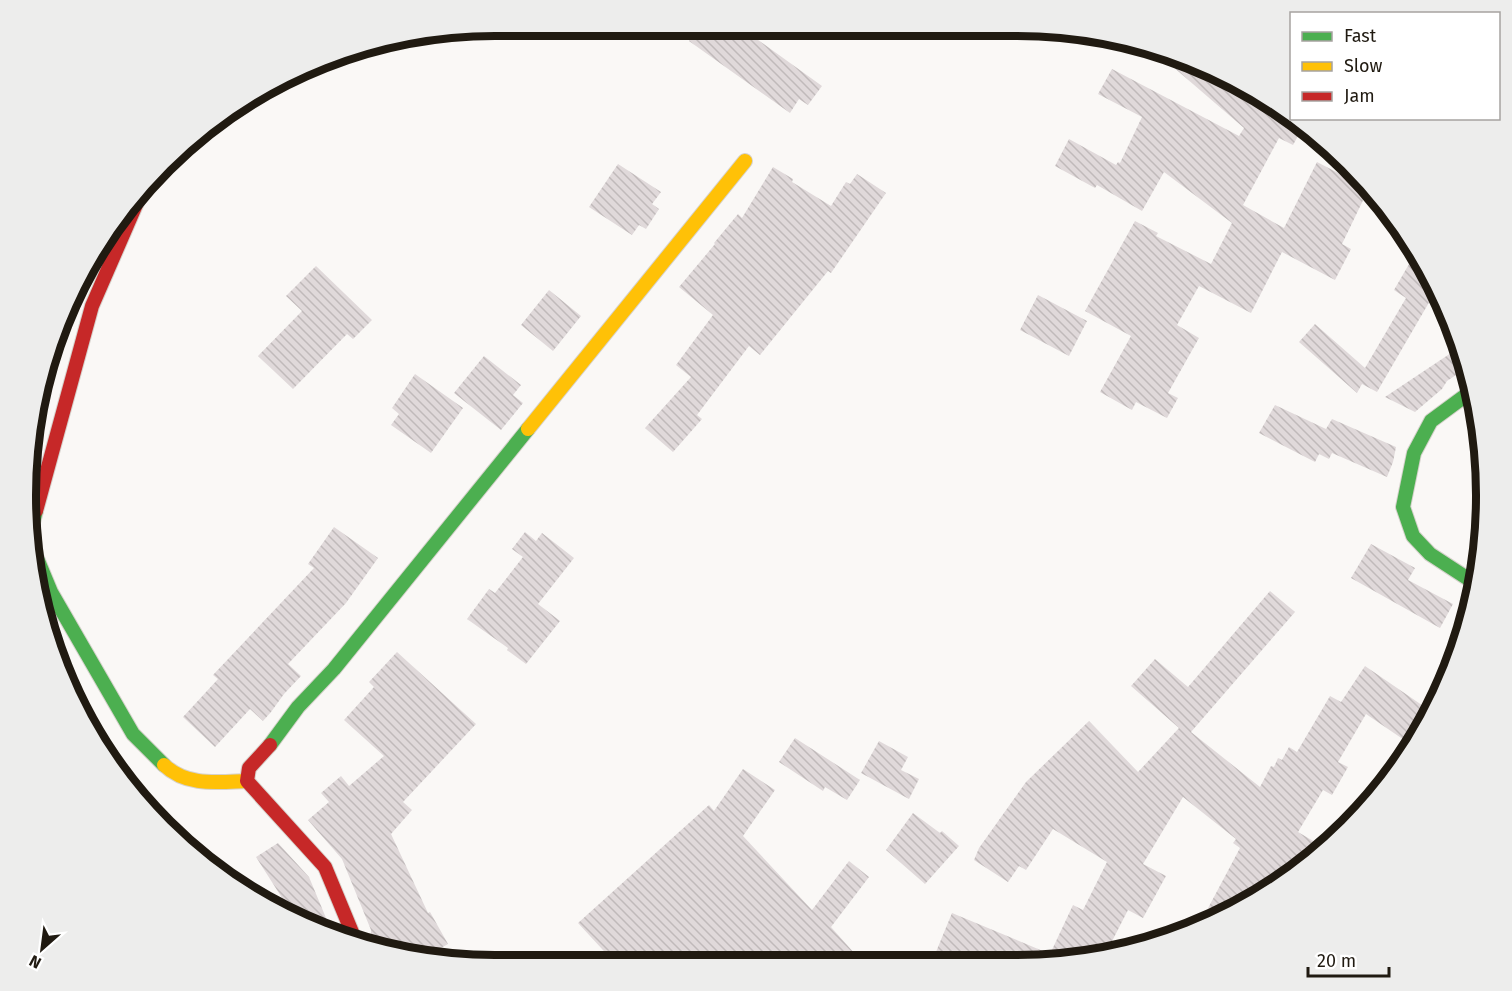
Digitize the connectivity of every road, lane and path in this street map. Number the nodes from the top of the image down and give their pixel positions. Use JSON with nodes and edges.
{"nodes":[{"id":1,"x":745,"y":161,"type":"dead end"},
{"id":2,"x":131,"y":216,"type":"edge"},
{"id":3,"x":1465,"y":396,"type":"edge"},
{"id":4,"x":37,"y":513,"type":"edge"},
{"id":5,"x":43,"y":573,"type":"edge"},
{"id":6,"x":1468,"y":579,"type":"edge"},
{"id":7,"x":247,"y":781,"type":"junction"},
{"id":8,"x":352,"y":932,"type":"edge"}],
"edges":[{"from":1,"to":7,"type":"street"},
{"from":2,"to":4,"type":"street"},
{"from":3,"to":6,"type":"street"},
{"from":5,"to":7,"type":"street"},
{"from":7,"to":8,"type":"street"}]}
